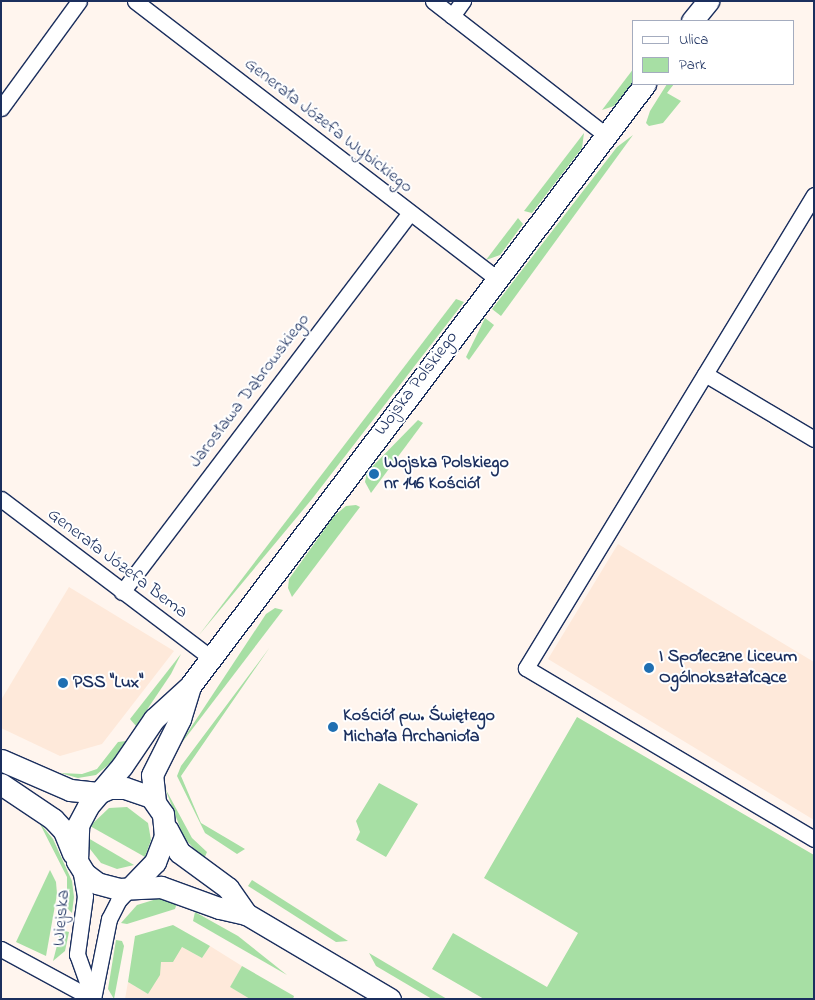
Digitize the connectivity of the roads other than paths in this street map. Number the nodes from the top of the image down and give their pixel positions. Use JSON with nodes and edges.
{"nodes":[{"id":1,"x":79,"y":1,"type":"edge"},
{"id":2,"x":135,"y":1,"type":"edge"},
{"id":3,"x":433,"y":1,"type":"edge"},
{"id":4,"x":463,"y":1,"type":"edge"},
{"id":5,"x":708,"y":1,"type":"edge"},
{"id":6,"x":452,"y":16,"type":"junction"},
{"id":7,"x":693,"y":20,"type":"edge"},
{"id":8,"x":644,"y":85,"type":"edge"},
{"id":9,"x":1,"y":108,"type":"edge"},
{"id":10,"x":607,"y":136,"type":"junction"},
{"id":11,"x":814,"y":195,"type":"edge"},
{"id":12,"x":410,"y":213,"type":"junction"},
{"id":13,"x":498,"y":280,"type":"junction"},
{"id":14,"x":705,"y":374,"type":"junction"},
{"id":15,"x":814,"y":439,"type":"edge"},
{"id":16,"x":1,"y":499,"type":"edge"},
{"id":17,"x":122,"y":592,"type":"junction"},
{"id":18,"x":211,"y":658,"type":"junction"},
{"id":19,"x":190,"y":686,"type":"junction"},
{"id":20,"x":1,"y":760,"type":"edge"},
{"id":21,"x":1,"y":784,"type":"edge"},
{"id":22,"x":98,"y":793,"type":"junction"},
{"id":23,"x":156,"y":802,"type":"junction"},
{"id":24,"x":167,"y":829,"type":"junction"},
{"id":25,"x":814,"y":839,"type":"edge"},
{"id":26,"x":78,"y":864,"type":"junction"},
{"id":27,"x":131,"y":887,"type":"junction"},
{"id":28,"x":246,"y":914,"type":"junction"},
{"id":29,"x":1,"y":949,"type":"edge"},
{"id":30,"x":93,"y":999,"type":"edge"},
{"id":31,"x":390,"y":999,"type":"edge"}],
"edges":[{"from":1,"to":9,"type":"street"},
{"from":2,"to":12,"type":"street","name":"Generała Józefa Wybickiego"},
{"from":3,"to":6,"type":"street"},
{"from":4,"to":6,"type":"street"},
{"from":5,"to":7,"type":"street"},
{"from":6,"to":10,"type":"street"},
{"from":8,"to":10,"type":"street","name":"Wojska Polskiego"},
{"from":10,"to":13,"type":"street","name":"Wojska Polskiego"},
{"from":11,"to":14,"type":"street"},
{"from":12,"to":13,"type":"street","name":"Generała Józefa Wybickiego"},
{"from":12,"to":17,"type":"street","name":"Jarosława Dąbrowskiego"},
{"from":13,"to":18,"type":"street","name":"Wojska Polskiego"},
{"from":14,"to":15,"type":"street"},
{"from":14,"to":25,"type":"street"},
{"from":16,"to":17,"type":"street","name":"Generała Józefa Bema"},
{"from":17,"to":18,"type":"street","name":"Generała Józefa Bema"},
{"from":18,"to":19,"type":"street","name":"Wojska Polskiego"},
{"from":19,"to":22,"type":"street","name":"Wojska Polskiego"},
{"from":19,"to":23,"type":"street","name":"Wojska Polskiego"},
{"from":20,"to":22,"type":"street"},
{"from":21,"to":26,"type":"street"},
{"from":22,"to":23,"type":"street"},
{"from":22,"to":26,"type":"street"},
{"from":23,"to":24,"type":"street"},
{"from":24,"to":27,"type":"street"},
{"from":24,"to":28,"type":"street"},
{"from":26,"to":27,"type":"street"},
{"from":26,"to":30,"type":"street","name":"Wiejska"},
{"from":27,"to":28,"type":"street"},
{"from":27,"to":30,"type":"street"},
{"from":28,"to":31,"type":"street"},
{"from":29,"to":30,"type":"street"}]}
